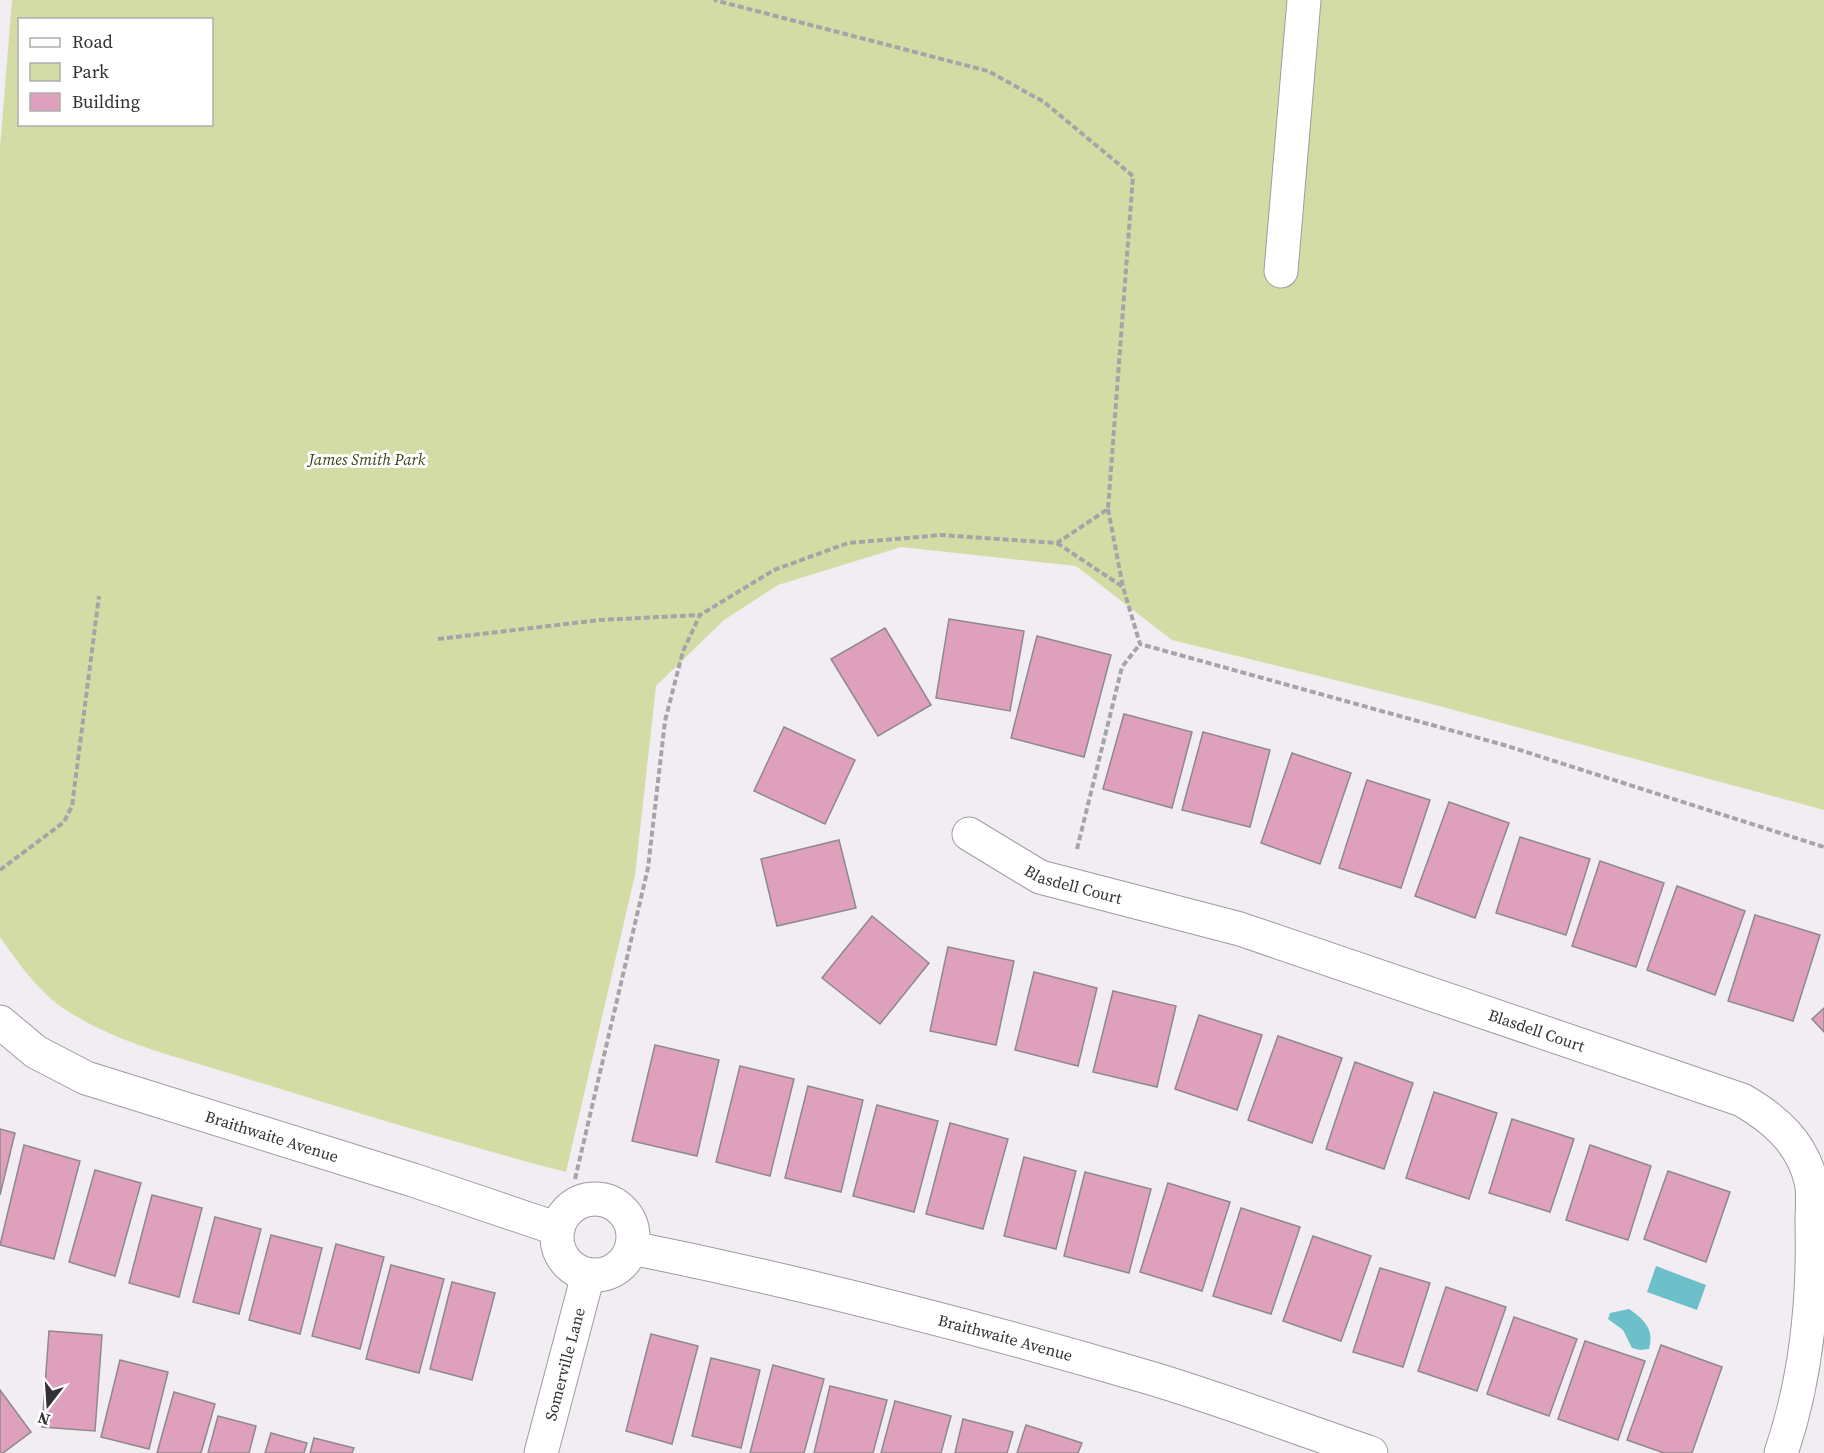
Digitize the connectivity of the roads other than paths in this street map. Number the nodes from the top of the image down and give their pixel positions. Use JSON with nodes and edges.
{"nodes":[{"id":1,"x":1304,"y":0,"type":"edge"},
{"id":2,"x":1281,"y":271,"type":"dead end"},
{"id":3,"x":969,"y":834,"type":"dead end"},
{"id":4,"x":0,"y":1022,"type":"edge"},
{"id":5,"x":558,"y":1229,"type":"junction"},
{"id":6,"x":632,"y":1248,"type":"junction"},
{"id":7,"x":588,"y":1275,"type":"junction"},
{"id":8,"x":541,"y":1453,"type":"edge"},
{"id":9,"x":1371,"y":1453,"type":"edge"},
{"id":10,"x":1781,"y":1453,"type":"edge"}],
"edges":[{"from":1,"to":2,"type":"street"},
{"from":3,"to":10,"type":"street","name":"Blasdell Court"},
{"from":4,"to":5,"type":"street","name":"Braithwaite Avenue"},
{"from":5,"to":6,"type":"street"},
{"from":5,"to":7,"type":"street"},
{"from":6,"to":7,"type":"street"},
{"from":6,"to":9,"type":"street","name":"Braithwaite Avenue"},
{"from":7,"to":8,"type":"street","name":"Somerville Lane"}]}
